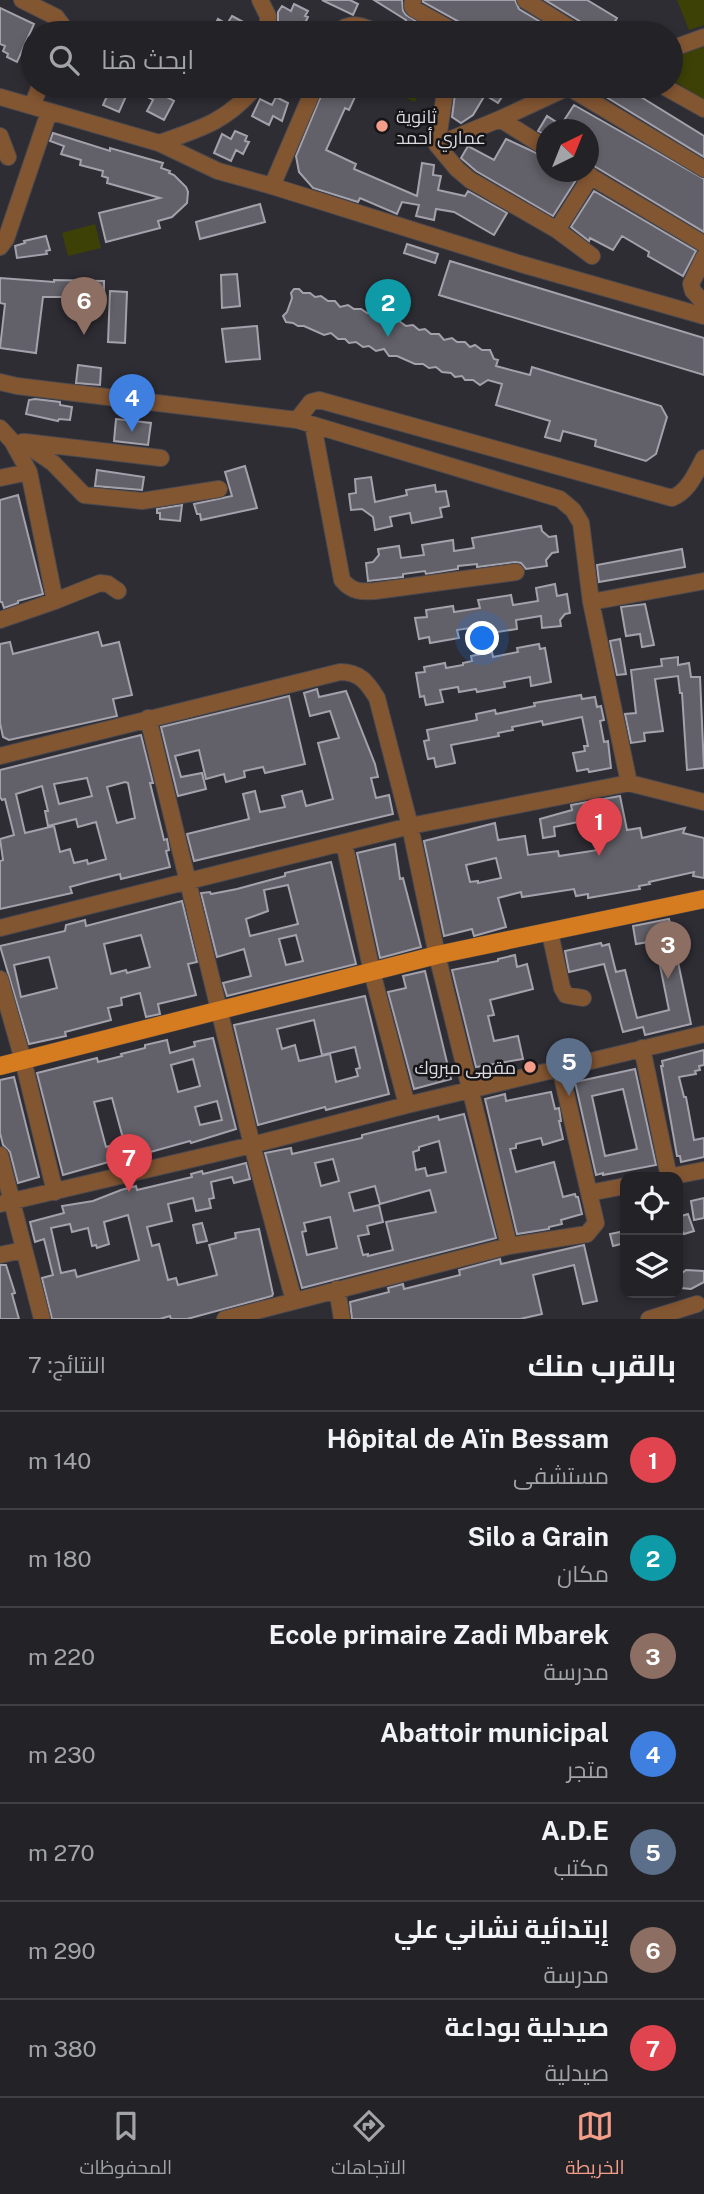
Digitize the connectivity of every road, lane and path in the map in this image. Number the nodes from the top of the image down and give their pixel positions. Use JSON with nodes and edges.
{"nodes":[{"id":1,"x":22,"y":0,"type":"edge"},
{"id":2,"x":260,"y":0,"type":"edge"},
{"id":3,"x":413,"y":0,"type":"edge"},
{"id":4,"x":525,"y":0,"type":"edge"},
{"id":5,"x":59,"y":21,"type":"edge"},
{"id":6,"x":268,"y":21,"type":"edge"},
{"id":7,"x":436,"y":21,"type":"edge"},
{"id":8,"x":559,"y":21,"type":"edge"},
{"id":9,"x":704,"y":37,"type":"edge"},
{"id":10,"x":683,"y":45,"type":"edge"},
{"id":11,"x":0,"y":97,"type":"edge"},
{"id":12,"x":683,"y":97,"type":"edge"},
{"id":13,"x":35,"y":98,"type":"edge"},
{"id":14,"x":246,"y":98,"type":"edge"},
{"id":15,"x":310,"y":98,"type":"edge"},
{"id":16,"x":444,"y":98,"type":"edge"},
{"id":17,"x":541,"y":98,"type":"edge"},
{"id":18,"x":582,"y":98,"type":"edge"},
{"id":19,"x":32,"y":106,"type":"junction"},
{"id":20,"x":704,"y":109,"type":"edge"},
{"id":21,"x":49,"y":112,"type":"junction"},
{"id":22,"x":500,"y":119,"type":"junction"},
{"id":23,"x":0,"y":136,"type":"edge"},
{"id":24,"x":536,"y":141,"type":"edge"},
{"id":25,"x":159,"y":144,"type":"junction"},
{"id":26,"x":437,"y":145,"type":"junction"},
{"id":27,"x":8,"y":157,"type":"dead end"},
{"id":28,"x":704,"y":169,"type":"edge"},
{"id":29,"x":599,"y":181,"type":"edge"},
{"id":30,"x":583,"y":182,"type":"edge"},
{"id":31,"x":272,"y":186,"type":"junction"},
{"id":32,"x":557,"y":230,"type":"junction"},
{"id":33,"x":704,"y":244,"type":"edge"},
{"id":34,"x":0,"y":247,"type":"edge"},
{"id":35,"x":592,"y":256,"type":"dead end"},
{"id":36,"x":704,"y":257,"type":"edge"},
{"id":37,"x":704,"y":303,"type":"edge"},
{"id":38,"x":704,"y":316,"type":"edge"},
{"id":39,"x":0,"y":382,"type":"edge"},
{"id":40,"x":305,"y":423,"type":"junction"},
{"id":41,"x":0,"y":428,"type":"edge"},
{"id":42,"x":17,"y":441,"type":"junction"},
{"id":43,"x":161,"y":458,"type":"dead end"},
{"id":44,"x":704,"y":458,"type":"edge"},
{"id":45,"x":29,"y":472,"type":"junction"},
{"id":46,"x":0,"y":478,"type":"edge"},
{"id":47,"x":219,"y":489,"type":"dead end"},
{"id":48,"x":516,"y":572,"type":"dead end"},
{"id":49,"x":704,"y":581,"type":"edge"},
{"id":50,"x":118,"y":591,"type":"dead end"},
{"id":51,"x":55,"y":601,"type":"junction"},
{"id":52,"x":591,"y":602,"type":"junction"},
{"id":53,"x":0,"y":620,"type":"edge"},
{"id":54,"x":148,"y":718,"type":"junction"},
{"id":55,"x":0,"y":756,"type":"edge"},
{"id":56,"x":629,"y":783,"type":"junction"},
{"id":57,"x":704,"y":802,"type":"edge"},
{"id":58,"x":410,"y":826,"type":"junction"},
{"id":59,"x":344,"y":843,"type":"junction"},
{"id":60,"x":188,"y":883,"type":"junction"},
{"id":61,"x":704,"y":900,"type":"edge"},
{"id":62,"x":0,"y":928,"type":"edge"},
{"id":63,"x":550,"y":933,"type":"junction"},
{"id":64,"x":437,"y":955,"type":"junction"},
{"id":65,"x":372,"y":972,"type":"junction"},
{"id":66,"x":0,"y":979,"type":"edge"},
{"id":67,"x":583,"y":998,"type":"dead end"},
{"id":68,"x":219,"y":1011,"type":"junction"},
{"id":69,"x":704,"y":1034,"type":"edge"},
{"id":70,"x":642,"y":1048,"type":"junction"},
{"id":71,"x":23,"y":1060,"type":"junction"},
{"id":72,"x":0,"y":1066,"type":"edge"},
{"id":73,"x":560,"y":1068,"type":"junction"},
{"id":74,"x":472,"y":1091,"type":"junction"},
{"id":75,"x":407,"y":1105,"type":"junction"},
{"id":76,"x":252,"y":1145,"type":"junction"},
{"id":77,"x":0,"y":1155,"type":"edge"},
{"id":78,"x":704,"y":1170,"type":"edge"},
{"id":79,"x":668,"y":1172,"type":"edge"},
{"id":80,"x":683,"y":1174,"type":"edge"},
{"id":81,"x":620,"y":1187,"type":"edge"},
{"id":82,"x":55,"y":1192,"type":"junction"},
{"id":83,"x":589,"y":1193,"type":"junction"},
{"id":84,"x":6,"y":1203,"type":"edge"},
{"id":85,"x":509,"y":1246,"type":"junction"},
{"id":86,"x":23,"y":1250,"type":"junction"},
{"id":87,"x":0,"y":1255,"type":"edge"},
{"id":88,"x":337,"y":1289,"type":"junction"},
{"id":89,"x":294,"y":1301,"type":"junction"},
{"id":90,"x":697,"y":1304,"type":"dead end"},
{"id":91,"x":42,"y":1319,"type":"edge"},
{"id":92,"x":225,"y":1319,"type":"edge"},
{"id":93,"x":342,"y":1319,"type":"edge"},
{"id":94,"x":649,"y":1319,"type":"edge"}],
"edges":[{"from":1,"to":5,"type":"street"},
{"from":2,"to":6,"type":"street"},
{"from":3,"to":7,"type":"street"},
{"from":4,"to":8,"type":"street"},
{"from":9,"to":10,"type":"street"},
{"from":11,"to":19,"type":"street"},
{"from":12,"to":20,"type":"street"},
{"from":13,"to":19,"type":"street"},
{"from":14,"to":25,"type":"street"},
{"from":15,"to":31,"type":"street"},
{"from":16,"to":26,"type":"street"},
{"from":17,"to":22,"type":"street"},
{"from":18,"to":28,"type":"street"},
{"from":19,"to":21,"type":"street"},
{"from":21,"to":25,"type":"street"},
{"from":21,"to":34,"type":"street"},
{"from":22,"to":24,"type":"street"},
{"from":22,"to":26,"type":"street"},
{"from":23,"to":27,"type":"street"},
{"from":25,"to":31,"type":"street"},
{"from":26,"to":32,"type":"street"},
{"from":29,"to":33,"type":"street"},
{"from":30,"to":32,"type":"street"},
{"from":31,"to":38,"type":"street"},
{"from":32,"to":35,"type":"street"},
{"from":36,"to":37,"type":"street"},
{"from":39,"to":40,"type":"street"},
{"from":40,"to":44,"type":"street"},
{"from":40,"to":48,"type":"street"},
{"from":40,"to":52,"type":"street"},
{"from":41,"to":42,"type":"street"},
{"from":42,"to":43,"type":"street"},
{"from":42,"to":45,"type":"street"},
{"from":42,"to":47,"type":"street"},
{"from":45,"to":46,"type":"street"},
{"from":45,"to":51,"type":"street"},
{"from":49,"to":52,"type":"street"},
{"from":50,"to":51,"type":"street"},
{"from":51,"to":53,"type":"street"},
{"from":52,"to":56,"type":"street"},
{"from":54,"to":55,"type":"street"},
{"from":54,"to":58,"type":"street"},
{"from":54,"to":60,"type":"street"},
{"from":56,"to":57,"type":"street"},
{"from":56,"to":58,"type":"street"},
{"from":58,"to":59,"type":"street"},
{"from":58,"to":64,"type":"street"},
{"from":59,"to":60,"type":"street"},
{"from":59,"to":65,"type":"street"},
{"from":60,"to":62,"type":"street"},
{"from":60,"to":68,"type":"street"},
{"from":61,"to":63,"type":"main road"},
{"from":63,"to":64,"type":"main road"},
{"from":63,"to":67,"type":"street"},
{"from":64,"to":65,"type":"main road"},
{"from":64,"to":74,"type":"street"},
{"from":65,"to":68,"type":"main road"},
{"from":65,"to":75,"type":"street"},
{"from":66,"to":71,"type":"street"},
{"from":68,"to":71,"type":"main road"},
{"from":68,"to":76,"type":"street"},
{"from":69,"to":70,"type":"street"},
{"from":70,"to":73,"type":"street"},
{"from":70,"to":79,"type":"street"},
{"from":71,"to":72,"type":"main road"},
{"from":71,"to":82,"type":"street"},
{"from":73,"to":74,"type":"street"},
{"from":73,"to":83,"type":"street"},
{"from":74,"to":75,"type":"street"},
{"from":74,"to":85,"type":"street"},
{"from":75,"to":76,"type":"street"},
{"from":76,"to":82,"type":"street"},
{"from":76,"to":89,"type":"street"},
{"from":77,"to":84,"type":"street"},
{"from":78,"to":80,"type":"street"},
{"from":81,"to":83,"type":"street"},
{"from":82,"to":84,"type":"street"},
{"from":83,"to":85,"type":"street"},
{"from":84,"to":86,"type":"street"},
{"from":85,"to":88,"type":"street"},
{"from":86,"to":87,"type":"street"},
{"from":86,"to":91,"type":"street"},
{"from":88,"to":89,"type":"street"},
{"from":88,"to":93,"type":"street"},
{"from":89,"to":92,"type":"street"},
{"from":90,"to":94,"type":"street"}]}
